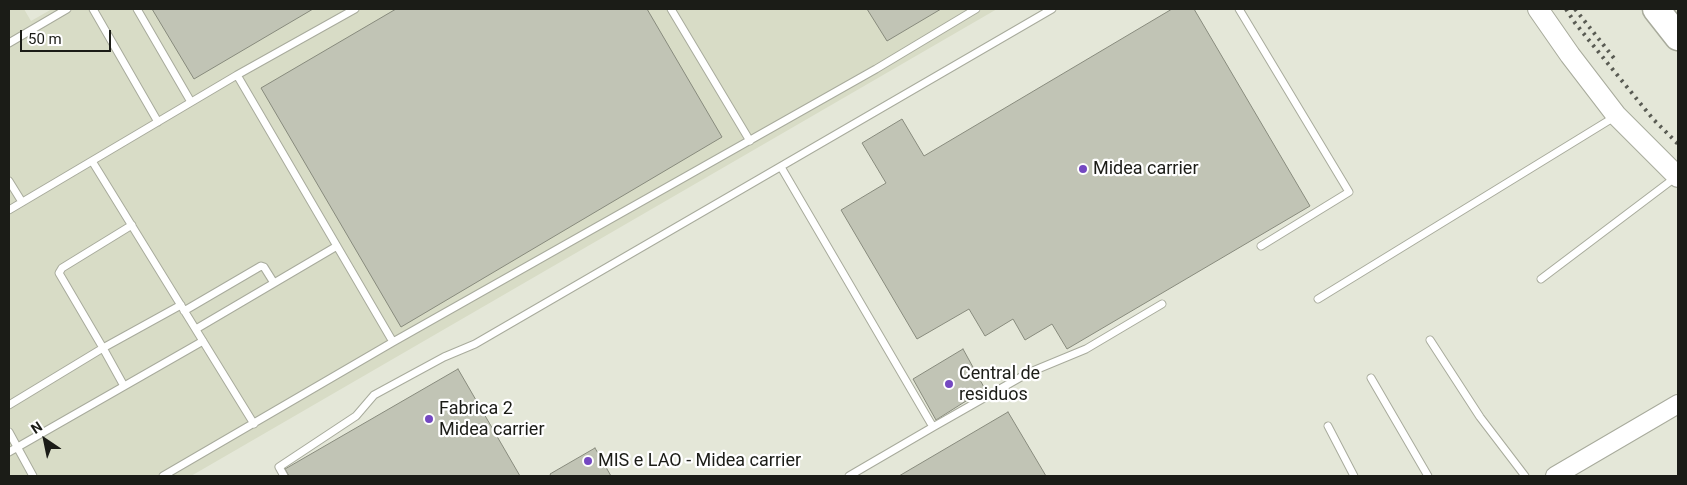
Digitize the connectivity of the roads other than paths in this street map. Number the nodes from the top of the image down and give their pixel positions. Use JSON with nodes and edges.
{"nodes":[{"id":1,"x":67,"y":9,"type":"edge"},
{"id":2,"x":93,"y":9,"type":"edge"},
{"id":3,"x":137,"y":9,"type":"edge"},
{"id":4,"x":355,"y":9,"type":"edge"},
{"id":5,"x":671,"y":9,"type":"edge"},
{"id":6,"x":976,"y":9,"type":"edge"},
{"id":7,"x":1052,"y":9,"type":"edge"},
{"id":8,"x":1239,"y":9,"type":"edge"},
{"id":9,"x":1538,"y":9,"type":"edge"},
{"id":10,"x":1656,"y":9,"type":"edge"},
{"id":11,"x":1678,"y":36,"type":"edge"},
{"id":12,"x":9,"y":43,"type":"edge"},
{"id":13,"x":237,"y":75,"type":"junction"},
{"id":14,"x":191,"y":102,"type":"junction"},
{"id":15,"x":1616,"y":115,"type":"junction"},
{"id":16,"x":158,"y":122,"type":"junction"},
{"id":17,"x":750,"y":141,"type":"junction"},
{"id":18,"x":92,"y":161,"type":"junction"},
{"id":19,"x":781,"y":167,"type":"junction"},
{"id":20,"x":1678,"y":177,"type":"edge"},
{"id":21,"x":9,"y":181,"type":"edge"},
{"id":22,"x":22,"y":202,"type":"junction"},
{"id":23,"x":9,"y":210,"type":"edge"},
{"id":24,"x":132,"y":225,"type":"junction"},
{"id":25,"x":337,"y":246,"type":"junction"},
{"id":26,"x":1261,"y":246,"type":"dead end"},
{"id":27,"x":1541,"y":279,"type":"dead end"},
{"id":28,"x":274,"y":283,"type":"junction"},
{"id":29,"x":1318,"y":300,"type":"dead end"},
{"id":30,"x":1162,"y":304,"type":"dead end"},
{"id":31,"x":182,"y":308,"type":"junction"},
{"id":32,"x":196,"y":329,"type":"junction"},
{"id":33,"x":1430,"y":340,"type":"dead end"},
{"id":34,"x":204,"y":341,"type":"junction"},
{"id":35,"x":393,"y":342,"type":"junction"},
{"id":36,"x":103,"y":348,"type":"junction"},
{"id":37,"x":1371,"y":378,"type":"dead end"},
{"id":38,"x":124,"y":386,"type":"junction"},
{"id":39,"x":1678,"y":404,"type":"edge"},
{"id":40,"x":9,"y":406,"type":"edge"},
{"id":41,"x":254,"y":424,"type":"junction"},
{"id":42,"x":1328,"y":426,"type":"dead end"},
{"id":43,"x":933,"y":428,"type":"junction"},
{"id":44,"x":9,"y":432,"type":"edge"},
{"id":45,"x":17,"y":447,"type":"junction"},
{"id":46,"x":9,"y":452,"type":"edge"},
{"id":47,"x":33,"y":476,"type":"edge"},
{"id":48,"x":163,"y":476,"type":"edge"},
{"id":49,"x":284,"y":476,"type":"edge"},
{"id":50,"x":849,"y":476,"type":"edge"},
{"id":51,"x":1354,"y":476,"type":"edge"},
{"id":52,"x":1428,"y":476,"type":"edge"},
{"id":53,"x":1525,"y":476,"type":"edge"},
{"id":54,"x":1555,"y":476,"type":"edge"}],
"edges":[{"from":1,"to":12,"type":"lane"},
{"from":2,"to":16,"type":"lane"},
{"from":3,"to":14,"type":"lane"},
{"from":4,"to":13,"type":"lane"},
{"from":5,"to":17,"type":"lane"},
{"from":6,"to":17,"type":"lane"},
{"from":7,"to":19,"type":"lane"},
{"from":8,"to":26,"type":"lane"},
{"from":9,"to":15,"type":"main road"},
{"from":10,"to":11,"type":"highway"},
{"from":13,"to":14,"type":"lane"},
{"from":13,"to":25,"type":"lane"},
{"from":14,"to":16,"type":"lane"},
{"from":15,"to":20,"type":"main road"},
{"from":15,"to":29,"type":"lane"},
{"from":16,"to":18,"type":"lane"},
{"from":17,"to":35,"type":"lane"},
{"from":18,"to":22,"type":"lane"},
{"from":18,"to":24,"type":"lane"},
{"from":19,"to":43,"type":"lane"},
{"from":19,"to":49,"type":"lane"},
{"from":20,"to":27,"type":"lane"},
{"from":21,"to":22,"type":"lane"},
{"from":22,"to":23,"type":"lane"},
{"from":24,"to":31,"type":"lane"},
{"from":24,"to":36,"type":"lane"},
{"from":25,"to":28,"type":"lane"},
{"from":25,"to":35,"type":"lane"},
{"from":28,"to":31,"type":"lane"},
{"from":28,"to":32,"type":"lane"},
{"from":30,"to":43,"type":"lane"},
{"from":31,"to":32,"type":"lane"},
{"from":31,"to":36,"type":"lane"},
{"from":32,"to":34,"type":"lane"},
{"from":33,"to":53,"type":"lane"},
{"from":34,"to":38,"type":"lane"},
{"from":34,"to":41,"type":"lane"},
{"from":35,"to":41,"type":"lane"},
{"from":36,"to":38,"type":"lane"},
{"from":36,"to":40,"type":"lane"},
{"from":37,"to":52,"type":"lane"},
{"from":38,"to":45,"type":"lane"},
{"from":39,"to":54,"type":"street"},
{"from":41,"to":48,"type":"lane"},
{"from":42,"to":51,"type":"lane"},
{"from":43,"to":50,"type":"lane"},
{"from":44,"to":45,"type":"lane"},
{"from":45,"to":46,"type":"lane"},
{"from":45,"to":47,"type":"lane"}]}
